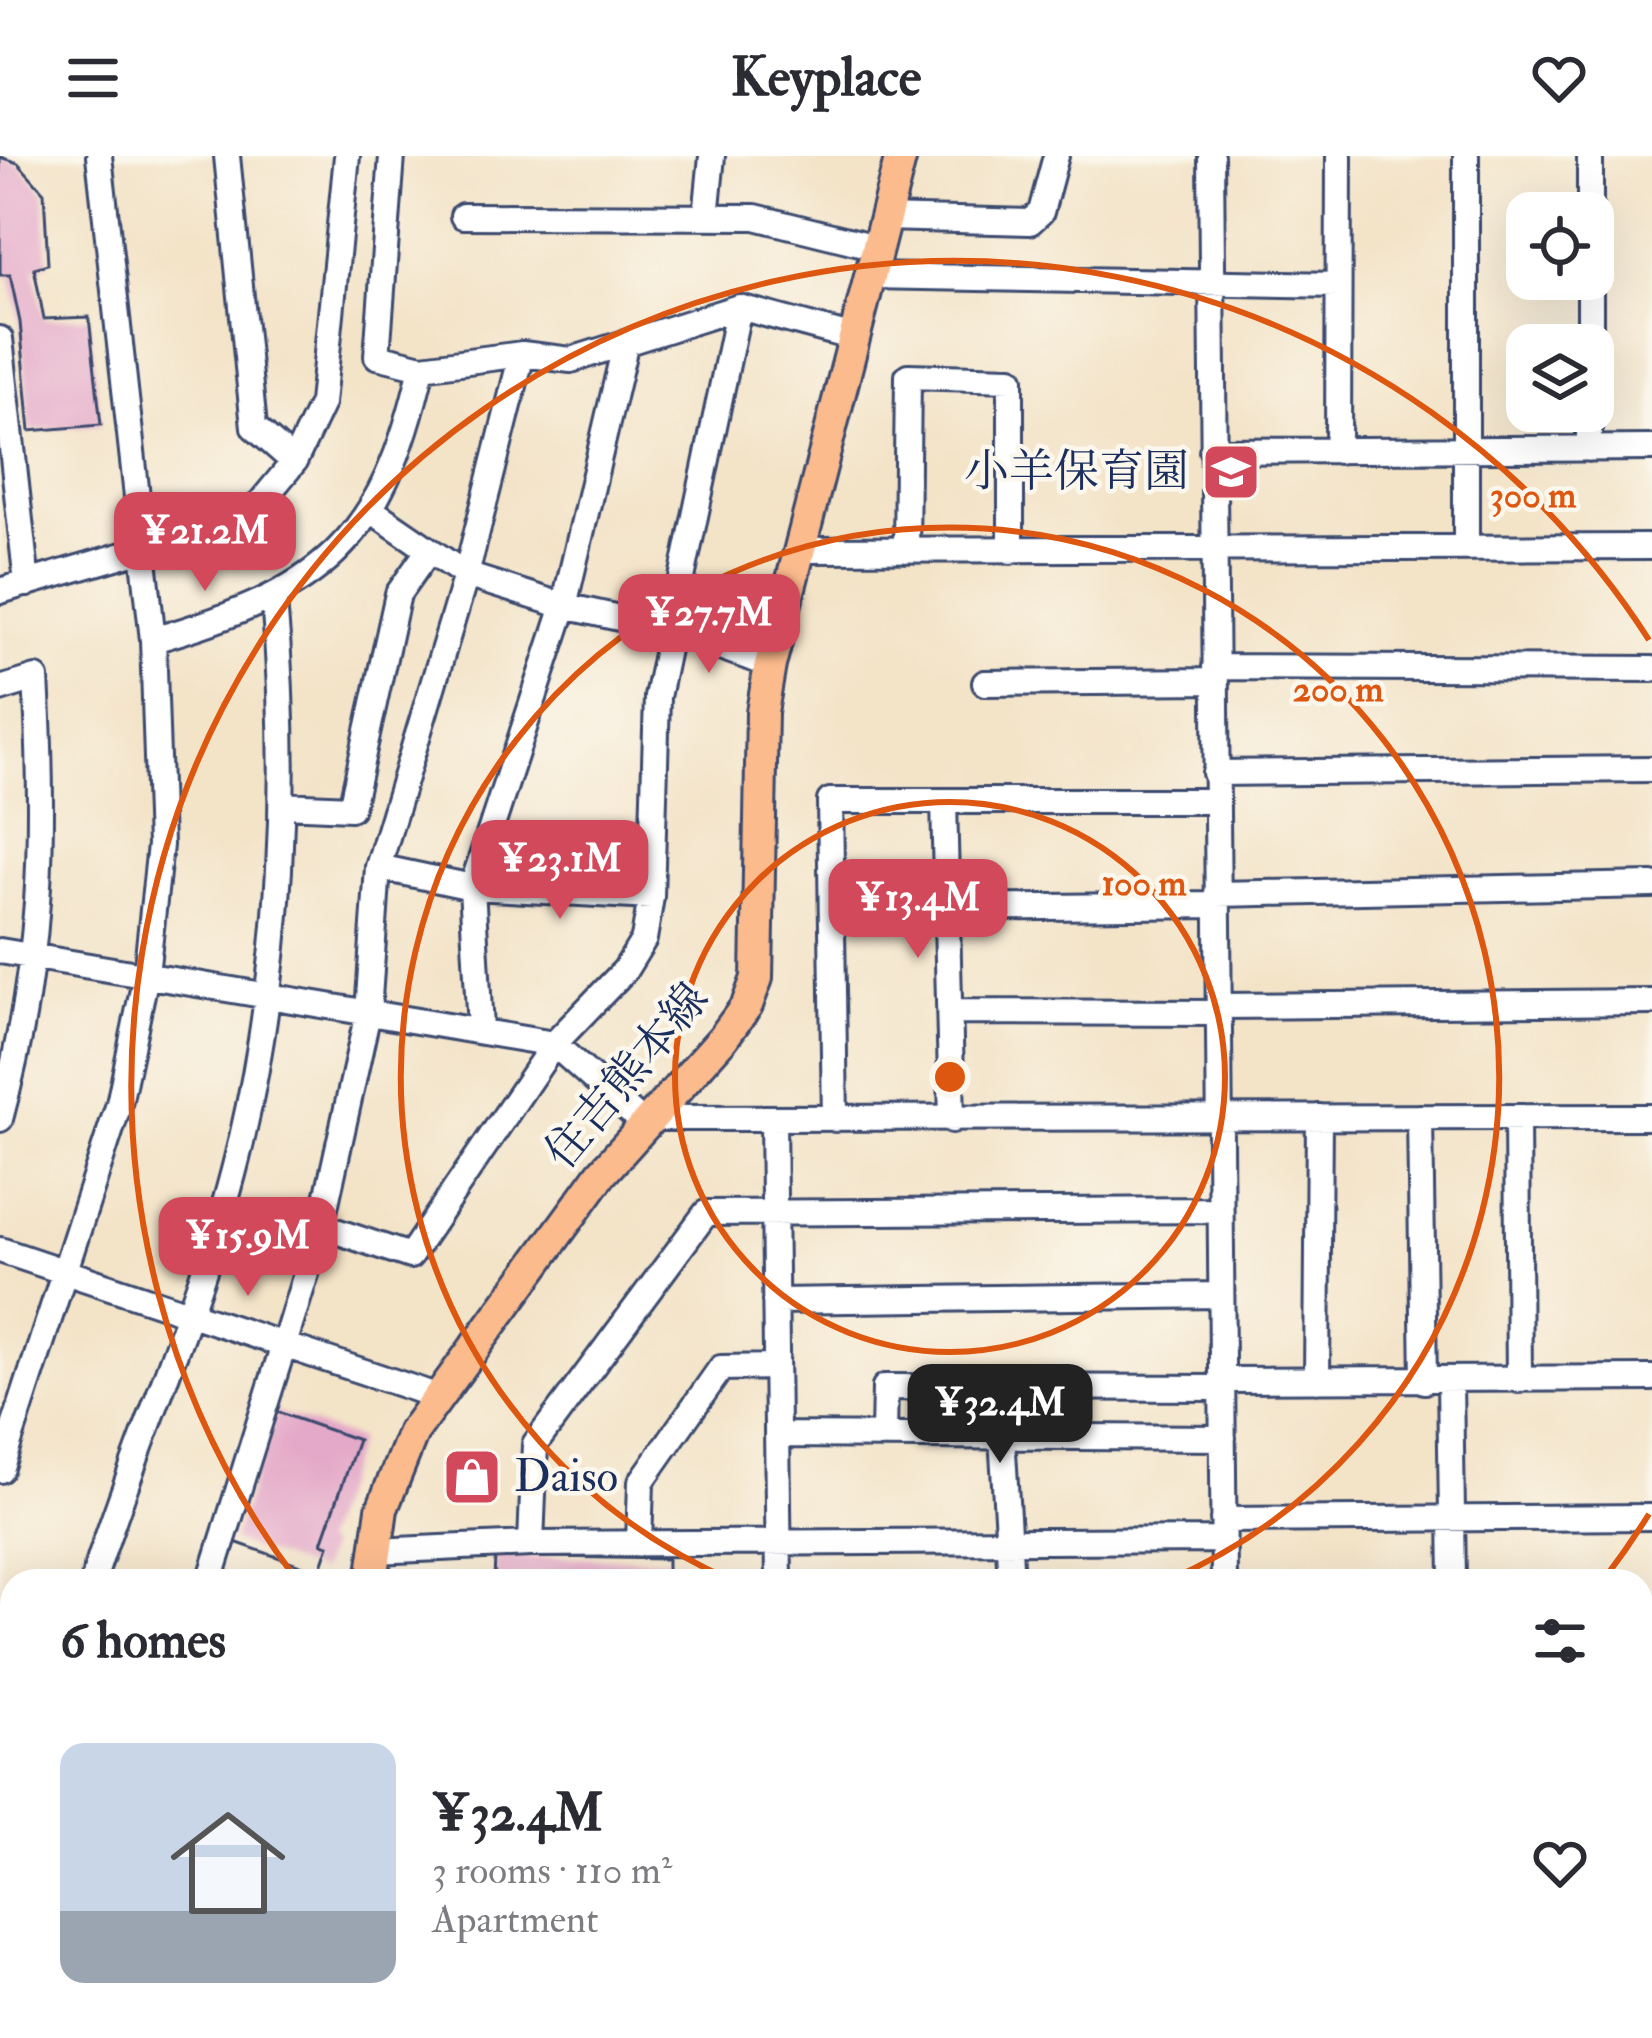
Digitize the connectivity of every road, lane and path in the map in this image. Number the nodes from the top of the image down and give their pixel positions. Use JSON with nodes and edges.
{"nodes":[{"id":1,"x":99,"y":156,"type":"edge"},
{"id":2,"x":227,"y":156,"type":"edge"},
{"id":3,"x":347,"y":156,"type":"edge"},
{"id":4,"x":392,"y":156,"type":"edge"},
{"id":5,"x":712,"y":156,"type":"edge"},
{"id":6,"x":901,"y":156,"type":"edge"},
{"id":7,"x":1056,"y":156,"type":"edge"},
{"id":8,"x":1211,"y":156,"type":"edge"},
{"id":9,"x":1339,"y":156,"type":"edge"},
{"id":10,"x":1466,"y":156,"type":"edge"},
{"id":11,"x":1590,"y":156,"type":"edge"},
{"id":12,"x":1590,"y":192,"type":"edge"},
{"id":13,"x":464,"y":216,"type":"dead end"},
{"id":14,"x":706,"y":217,"type":"junction"},
{"id":15,"x":876,"y":247,"type":"junction"},
{"id":16,"x":1212,"y":282,"type":"junction"},
{"id":17,"x":1339,"y":285,"type":"junction"},
{"id":18,"x":739,"y":307,"type":"junction"},
{"id":19,"x":851,"y":337,"type":"junction"},
{"id":20,"x":0,"y":339,"type":"edge"},
{"id":21,"x":626,"y":346,"type":"junction"},
{"id":22,"x":522,"y":354,"type":"junction"},
{"id":23,"x":422,"y":368,"type":"junction"},
{"id":24,"x":1589,"y":432,"type":"edge"},
{"id":25,"x":1652,"y":448,"type":"edge"},
{"id":26,"x":1589,"y":449,"type":"junction"},
{"id":27,"x":1466,"y":450,"type":"junction"},
{"id":28,"x":1338,"y":451,"type":"junction"},
{"id":29,"x":1213,"y":452,"type":"junction"},
{"id":30,"x":293,"y":462,"type":"junction"},
{"id":31,"x":371,"y":510,"type":"junction"},
{"id":32,"x":1466,"y":547,"type":"junction"},
{"id":33,"x":1652,"y":547,"type":"edge"},
{"id":34,"x":142,"y":549,"type":"junction"},
{"id":35,"x":429,"y":550,"type":"junction"},
{"id":36,"x":799,"y":550,"type":"junction"},
{"id":37,"x":906,"y":550,"type":"junction"},
{"id":38,"x":1011,"y":550,"type":"junction"},
{"id":39,"x":1213,"y":551,"type":"junction"},
{"id":40,"x":466,"y":574,"type":"junction"},
{"id":41,"x":27,"y":584,"type":"junction"},
{"id":42,"x":0,"y":591,"type":"edge"},
{"id":43,"x":274,"y":600,"type":"junction"},
{"id":44,"x":564,"y":606,"type":"junction"},
{"id":45,"x":670,"y":629,"type":"junction"},
{"id":46,"x":153,"y":640,"type":"junction"},
{"id":47,"x":770,"y":665,"type":"junction"},
{"id":48,"x":1652,"y":669,"type":"edge"},
{"id":49,"x":1214,"y":674,"type":"junction"},
{"id":50,"x":985,"y":683,"type":"dead end"},
{"id":51,"x":0,"y":689,"type":"edge"},
{"id":52,"x":1652,"y":769,"type":"edge"},
{"id":53,"x":1216,"y":773,"type":"junction"},
{"id":54,"x":944,"y":801,"type":"junction"},
{"id":55,"x":1216,"y":801,"type":"junction"},
{"id":56,"x":283,"y":806,"type":"junction"},
{"id":57,"x":378,"y":867,"type":"junction"},
{"id":58,"x":1652,"y":885,"type":"edge"},
{"id":59,"x":472,"y":886,"type":"junction"},
{"id":60,"x":651,"y":897,"type":"junction"},
{"id":61,"x":1217,"y":900,"type":"junction"},
{"id":62,"x":947,"y":908,"type":"junction"},
{"id":63,"x":0,"y":951,"type":"edge"},
{"id":64,"x":36,"y":956,"type":"junction"},
{"id":65,"x":146,"y":975,"type":"junction"},
{"id":66,"x":266,"y":997,"type":"junction"},
{"id":67,"x":1652,"y":1001,"type":"edge"},
{"id":68,"x":1218,"y":1010,"type":"junction"},
{"id":69,"x":950,"y":1012,"type":"junction"},
{"id":70,"x":368,"y":1013,"type":"junction"},
{"id":71,"x":480,"y":1028,"type":"junction"},
{"id":72,"x":554,"y":1044,"type":"junction"},
{"id":73,"x":1319,"y":1117,"type":"junction"},
{"id":74,"x":1420,"y":1117,"type":"junction"},
{"id":75,"x":1516,"y":1117,"type":"junction"},
{"id":76,"x":1652,"y":1117,"type":"edge"},
{"id":77,"x":1220,"y":1118,"type":"junction"},
{"id":78,"x":0,"y":1119,"type":"edge"},
{"id":79,"x":835,"y":1119,"type":"junction"},
{"id":80,"x":645,"y":1120,"type":"junction"},
{"id":81,"x":952,"y":1120,"type":"junction"},
{"id":82,"x":773,"y":1121,"type":"junction"},
{"id":83,"x":1220,"y":1210,"type":"junction"},
{"id":84,"x":774,"y":1213,"type":"junction"},
{"id":85,"x":321,"y":1226,"type":"junction"},
{"id":86,"x":0,"y":1250,"type":"edge"},
{"id":87,"x":64,"y":1274,"type":"junction"},
{"id":88,"x":1221,"y":1295,"type":"junction"},
{"id":89,"x":775,"y":1301,"type":"junction"},
{"id":90,"x":191,"y":1311,"type":"junction"},
{"id":91,"x":286,"y":1343,"type":"junction"},
{"id":92,"x":776,"y":1367,"type":"junction"},
{"id":93,"x":1652,"y":1378,"type":"edge"},
{"id":94,"x":1317,"y":1380,"type":"junction"},
{"id":95,"x":1519,"y":1380,"type":"junction"},
{"id":96,"x":1424,"y":1381,"type":"junction"},
{"id":97,"x":1450,"y":1381,"type":"junction"},
{"id":98,"x":1222,"y":1384,"type":"junction"},
{"id":99,"x":436,"y":1396,"type":"junction"},
{"id":100,"x":777,"y":1435,"type":"junction"},
{"id":101,"x":884,"y":1435,"type":"junction"},
{"id":102,"x":1002,"y":1436,"type":"junction"},
{"id":103,"x":1222,"y":1438,"type":"junction"},
{"id":104,"x":0,"y":1470,"type":"edge"},
{"id":105,"x":1452,"y":1517,"type":"junction"},
{"id":106,"x":1652,"y":1517,"type":"edge"},
{"id":107,"x":1223,"y":1530,"type":"junction"},
{"id":108,"x":1009,"y":1541,"type":"junction"},
{"id":109,"x":531,"y":1544,"type":"junction"},
{"id":110,"x":639,"y":1544,"type":"junction"},
{"id":111,"x":778,"y":1544,"type":"junction"},
{"id":112,"x":373,"y":1566,"type":"edge"},
{"id":113,"x":97,"y":1569,"type":"edge"},
{"id":114,"x":214,"y":1569,"type":"edge"},
{"id":115,"x":779,"y":1569,"type":"edge"},
{"id":116,"x":1010,"y":1569,"type":"edge"},
{"id":117,"x":1224,"y":1569,"type":"edge"},
{"id":118,"x":1453,"y":1569,"type":"edge"}],
"edges":[{"from":1,"to":34,"type":"street"},
{"from":2,"to":30,"type":"street"},
{"from":3,"to":30,"type":"street"},
{"from":4,"to":23,"type":"street"},
{"from":5,"to":14,"type":"street"},
{"from":6,"to":15,"type":"main road","name":"住吉熊本線"},
{"from":7,"to":15,"type":"street"},
{"from":8,"to":16,"type":"street"},
{"from":9,"to":17,"type":"street"},
{"from":10,"to":27,"type":"street"},
{"from":11,"to":12,"type":"street"},
{"from":13,"to":14,"type":"street"},
{"from":14,"to":15,"type":"street"},
{"from":15,"to":16,"type":"street"},
{"from":15,"to":19,"type":"main road","name":"住吉熊本線"},
{"from":16,"to":17,"type":"street"},
{"from":16,"to":29,"type":"street"},
{"from":17,"to":28,"type":"street"},
{"from":18,"to":19,"type":"street"},
{"from":18,"to":21,"type":"street"},
{"from":18,"to":45,"type":"street"},
{"from":19,"to":36,"type":"main road","name":"住吉熊本線"},
{"from":20,"to":41,"type":"street"},
{"from":21,"to":22,"type":"street"},
{"from":21,"to":44,"type":"street"},
{"from":22,"to":23,"type":"street"},
{"from":22,"to":40,"type":"street"},
{"from":23,"to":31,"type":"street"},
{"from":24,"to":26,"type":"street"},
{"from":25,"to":26,"type":"street"},
{"from":26,"to":27,"type":"street"},
{"from":27,"to":28,"type":"street"},
{"from":27,"to":32,"type":"street"},
{"from":28,"to":29,"type":"street"},
{"from":29,"to":39,"type":"street"},
{"from":30,"to":34,"type":"street"},
{"from":31,"to":35,"type":"street"},
{"from":31,"to":43,"type":"street"},
{"from":32,"to":33,"type":"street"},
{"from":32,"to":39,"type":"street"},
{"from":34,"to":41,"type":"street"},
{"from":34,"to":46,"type":"street"},
{"from":35,"to":40,"type":"street"},
{"from":35,"to":56,"type":"street"},
{"from":36,"to":37,"type":"street"},
{"from":36,"to":47,"type":"main road","name":"住吉熊本線"},
{"from":37,"to":38,"type":"street"},
{"from":37,"to":38,"type":"street"},
{"from":38,"to":39,"type":"street"},
{"from":39,"to":49,"type":"street"},
{"from":40,"to":44,"type":"street"},
{"from":40,"to":57,"type":"street"},
{"from":41,"to":42,"type":"street"},
{"from":43,"to":46,"type":"street"},
{"from":43,"to":56,"type":"street"},
{"from":44,"to":45,"type":"street"},
{"from":44,"to":59,"type":"street"},
{"from":45,"to":47,"type":"street"},
{"from":45,"to":60,"type":"street"},
{"from":46,"to":65,"type":"street"},
{"from":47,"to":80,"type":"main road","name":"住吉熊本線"},
{"from":48,"to":49,"type":"street"},
{"from":49,"to":50,"type":"street"},
{"from":49,"to":53,"type":"street"},
{"from":51,"to":64,"type":"street"},
{"from":52,"to":53,"type":"street"},
{"from":53,"to":55,"type":"street"},
{"from":54,"to":55,"type":"street"},
{"from":54,"to":62,"type":"street"},
{"from":54,"to":79,"type":"street"},
{"from":55,"to":61,"type":"street"},
{"from":56,"to":66,"type":"street"},
{"from":57,"to":59,"type":"street"},
{"from":57,"to":70,"type":"street"},
{"from":58,"to":61,"type":"street"},
{"from":59,"to":60,"type":"street"},
{"from":59,"to":71,"type":"street"},
{"from":60,"to":72,"type":"street"},
{"from":61,"to":62,"type":"street"},
{"from":61,"to":68,"type":"street"},
{"from":62,"to":69,"type":"street"},
{"from":63,"to":64,"type":"street"},
{"from":64,"to":65,"type":"street"},
{"from":64,"to":78,"type":"street"},
{"from":65,"to":66,"type":"street"},
{"from":65,"to":87,"type":"street"},
{"from":66,"to":70,"type":"street"},
{"from":66,"to":90,"type":"street"},
{"from":67,"to":68,"type":"street"},
{"from":68,"to":69,"type":"street"},
{"from":68,"to":77,"type":"street"},
{"from":69,"to":81,"type":"street"},
{"from":70,"to":71,"type":"street"},
{"from":70,"to":85,"type":"street"},
{"from":71,"to":72,"type":"street"},
{"from":72,"to":80,"type":"street"},
{"from":72,"to":85,"type":"street"},
{"from":73,"to":74,"type":"street"},
{"from":73,"to":77,"type":"street"},
{"from":73,"to":94,"type":"street"},
{"from":74,"to":75,"type":"street"},
{"from":74,"to":96,"type":"street"},
{"from":75,"to":76,"type":"street"},
{"from":75,"to":95,"type":"street"},
{"from":77,"to":81,"type":"street"},
{"from":77,"to":83,"type":"street"},
{"from":79,"to":81,"type":"street"},
{"from":79,"to":82,"type":"street"},
{"from":80,"to":82,"type":"street"},
{"from":80,"to":99,"type":"main road","name":"住吉熊本線"},
{"from":82,"to":84,"type":"street"},
{"from":83,"to":84,"type":"street"},
{"from":83,"to":88,"type":"street"},
{"from":84,"to":89,"type":"street"},
{"from":84,"to":109,"type":"street"},
{"from":85,"to":91,"type":"street"},
{"from":86,"to":87,"type":"street"},
{"from":87,"to":90,"type":"street"},
{"from":87,"to":104,"type":"street"},
{"from":88,"to":89,"type":"street"},
{"from":88,"to":98,"type":"street"},
{"from":89,"to":92,"type":"street"},
{"from":90,"to":91,"type":"street"},
{"from":90,"to":113,"type":"street"},
{"from":91,"to":99,"type":"street"},
{"from":91,"to":114,"type":"street"},
{"from":92,"to":100,"type":"street"},
{"from":92,"to":110,"type":"street"},
{"from":93,"to":95,"type":"street"},
{"from":94,"to":96,"type":"street"},
{"from":94,"to":98,"type":"street"},
{"from":95,"to":97,"type":"street"},
{"from":96,"to":97,"type":"street"},
{"from":97,"to":105,"type":"street"},
{"from":98,"to":101,"type":"street"},
{"from":98,"to":103,"type":"street"},
{"from":99,"to":112,"type":"main road","name":"住吉熊本線"},
{"from":100,"to":101,"type":"street"},
{"from":100,"to":111,"type":"street"},
{"from":101,"to":102,"type":"street"},
{"from":102,"to":103,"type":"street"},
{"from":102,"to":108,"type":"street"},
{"from":103,"to":107,"type":"street"},
{"from":105,"to":106,"type":"street"},
{"from":105,"to":107,"type":"street"},
{"from":105,"to":118,"type":"street"},
{"from":107,"to":108,"type":"street"},
{"from":107,"to":117,"type":"street"},
{"from":108,"to":111,"type":"street"},
{"from":108,"to":116,"type":"street"},
{"from":109,"to":110,"type":"street"},
{"from":109,"to":112,"type":"street"},
{"from":110,"to":111,"type":"street"},
{"from":111,"to":115,"type":"street"}]}
